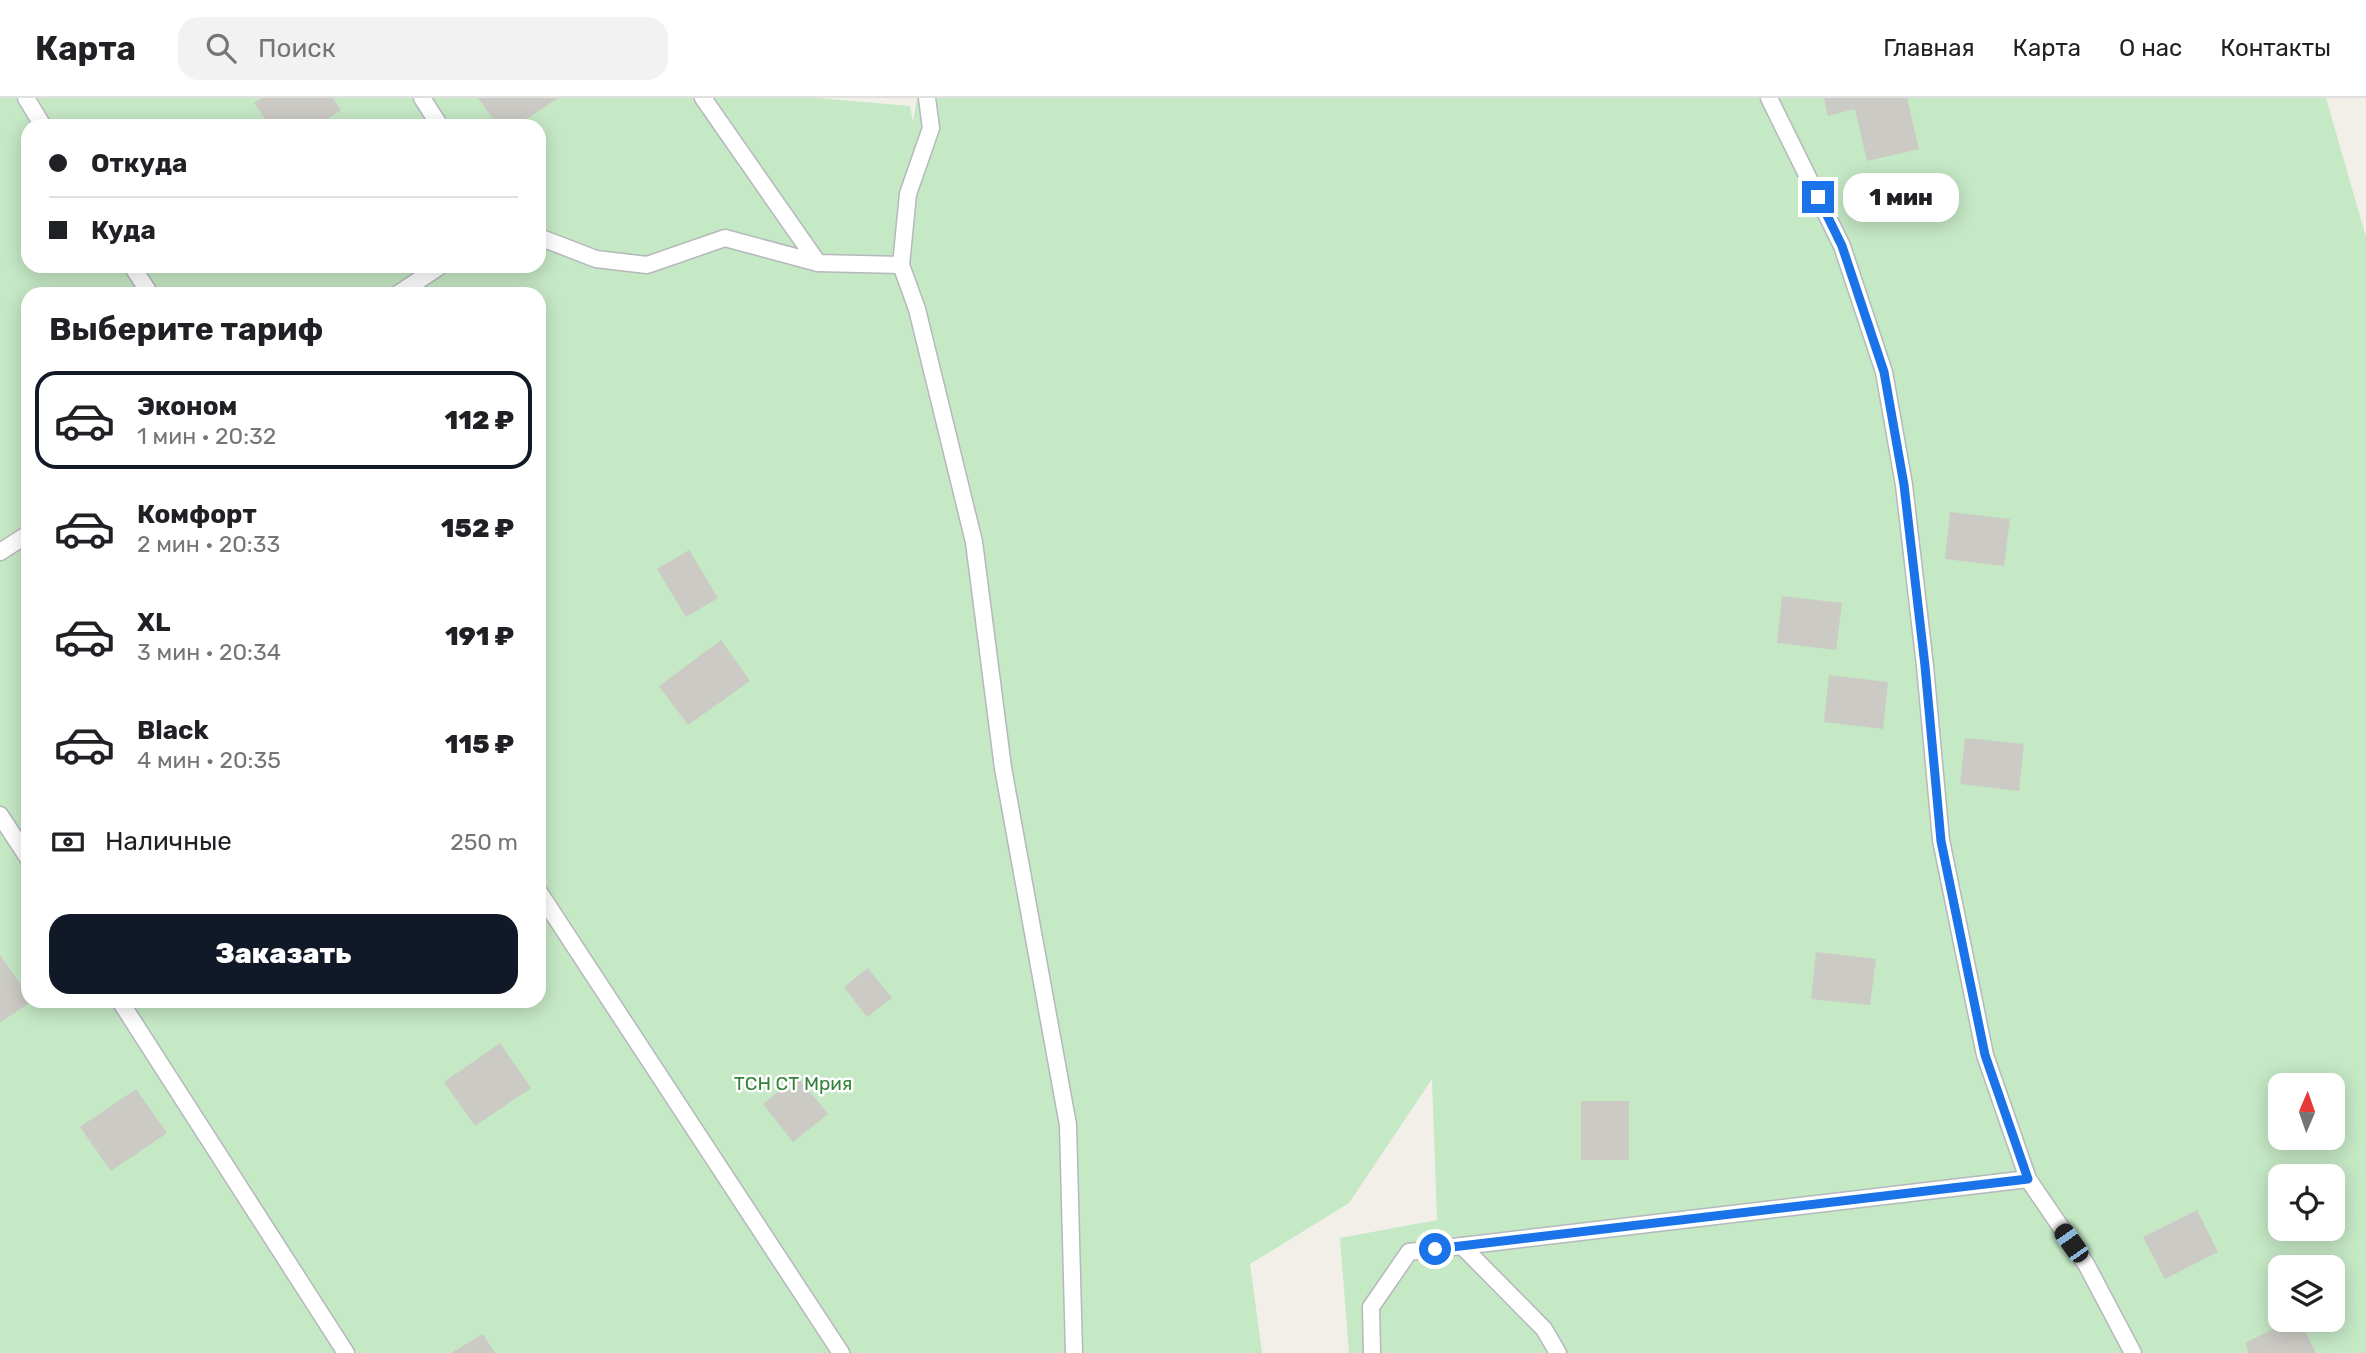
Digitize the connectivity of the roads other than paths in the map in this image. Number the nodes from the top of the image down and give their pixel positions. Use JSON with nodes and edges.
{"nodes":[{"id":1,"x":26,"y":98,"type":"edge"},
{"id":2,"x":422,"y":98,"type":"edge"},
{"id":3,"x":703,"y":98,"type":"edge"},
{"id":4,"x":927,"y":98,"type":"edge"},
{"id":5,"x":1769,"y":98,"type":"edge"},
{"id":6,"x":39,"y":119,"type":"edge"},
{"id":7,"x":436,"y":119,"type":"edge"},
{"id":8,"x":546,"y":240,"type":"edge"},
{"id":9,"x":818,"y":263,"type":"junction"},
{"id":10,"x":901,"y":265,"type":"junction"},
{"id":11,"x":430,"y":273,"type":"edge"},
{"id":12,"x":408,"y":287,"type":"edge"},
{"id":13,"x":21,"y":538,"type":"edge"},
{"id":14,"x":0,"y":552,"type":"edge"},
{"id":15,"x":0,"y":815,"type":"edge"},
{"id":16,"x":21,"y":847,"type":"edge"},
{"id":17,"x":546,"y":903,"type":"edge"},
{"id":18,"x":124,"y":1008,"type":"edge"},
{"id":19,"x":2028,"y":1179,"type":"junction"},
{"id":20,"x":1462,"y":1246,"type":"junction"},
{"id":21,"x":346,"y":1353,"type":"edge"},
{"id":22,"x":841,"y":1353,"type":"edge"},
{"id":23,"x":1074,"y":1353,"type":"edge"},
{"id":24,"x":1372,"y":1353,"type":"edge"},
{"id":25,"x":1558,"y":1353,"type":"edge"},
{"id":26,"x":2133,"y":1353,"type":"edge"}],
"edges":[{"from":1,"to":6,"type":"lane"},
{"from":2,"to":7,"type":"lane"},
{"from":3,"to":9,"type":"lane"},
{"from":4,"to":10,"type":"lane"},
{"from":5,"to":19,"type":"lane"},
{"from":8,"to":9,"type":"lane"},
{"from":9,"to":10,"type":"lane"},
{"from":10,"to":23,"type":"lane"},
{"from":11,"to":12,"type":"lane"},
{"from":13,"to":14,"type":"lane"},
{"from":15,"to":16,"type":"lane"},
{"from":17,"to":22,"type":"lane"},
{"from":18,"to":21,"type":"lane"},
{"from":19,"to":20,"type":"lane"},
{"from":19,"to":26,"type":"lane"},
{"from":20,"to":24,"type":"lane"},
{"from":20,"to":25,"type":"lane"}]}
